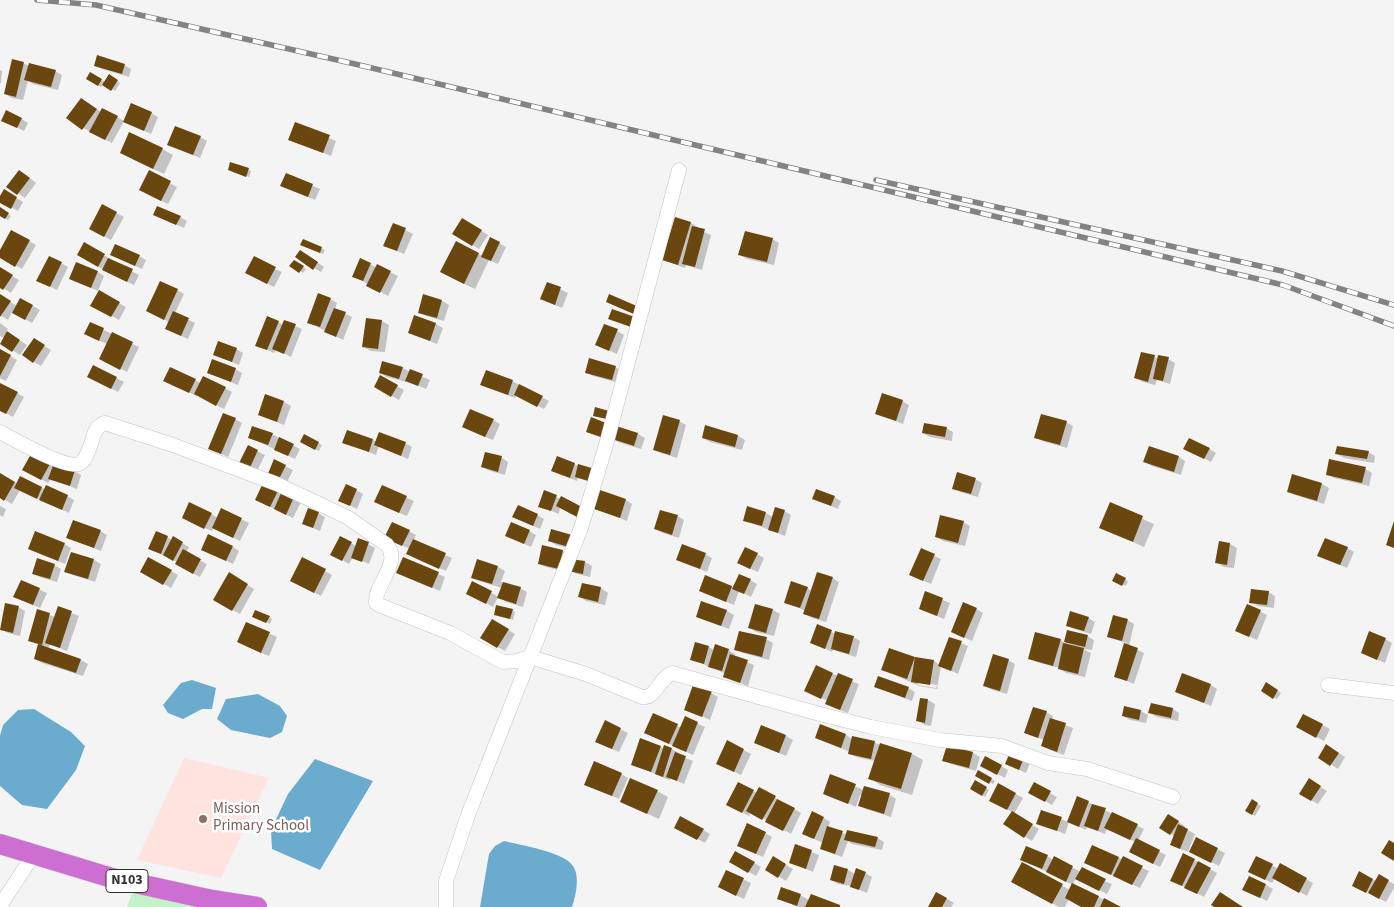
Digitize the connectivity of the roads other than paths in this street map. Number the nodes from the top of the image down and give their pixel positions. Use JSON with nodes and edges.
{"nodes":[{"id":1,"x":679,"y":170,"type":"dead end"},
{"id":2,"x":0,"y":432,"type":"edge"},
{"id":3,"x":530,"y":657,"type":"junction"},
{"id":4,"x":1328,"y":685,"type":"dead end"},
{"id":5,"x":1394,"y":693,"type":"edge"},
{"id":6,"x":1173,"y":797,"type":"dead end"},
{"id":7,"x":0,"y":844,"type":"edge"},
{"id":8,"x":34,"y":854,"type":"junction"},
{"id":9,"x":0,"y":906,"type":"edge"},
{"id":10,"x":257,"y":907,"type":"edge"},
{"id":11,"x":446,"y":907,"type":"edge"}],
"edges":[{"from":1,"to":3,"type":"street"},
{"from":2,"to":3,"type":"street"},
{"from":3,"to":6,"type":"street"},
{"from":3,"to":11,"type":"street"},
{"from":4,"to":5,"type":"street"},
{"from":7,"to":8,"type":"highway","number":"N103"},
{"from":8,"to":9,"type":"street"},
{"from":8,"to":10,"type":"highway","number":"N103"}]}
